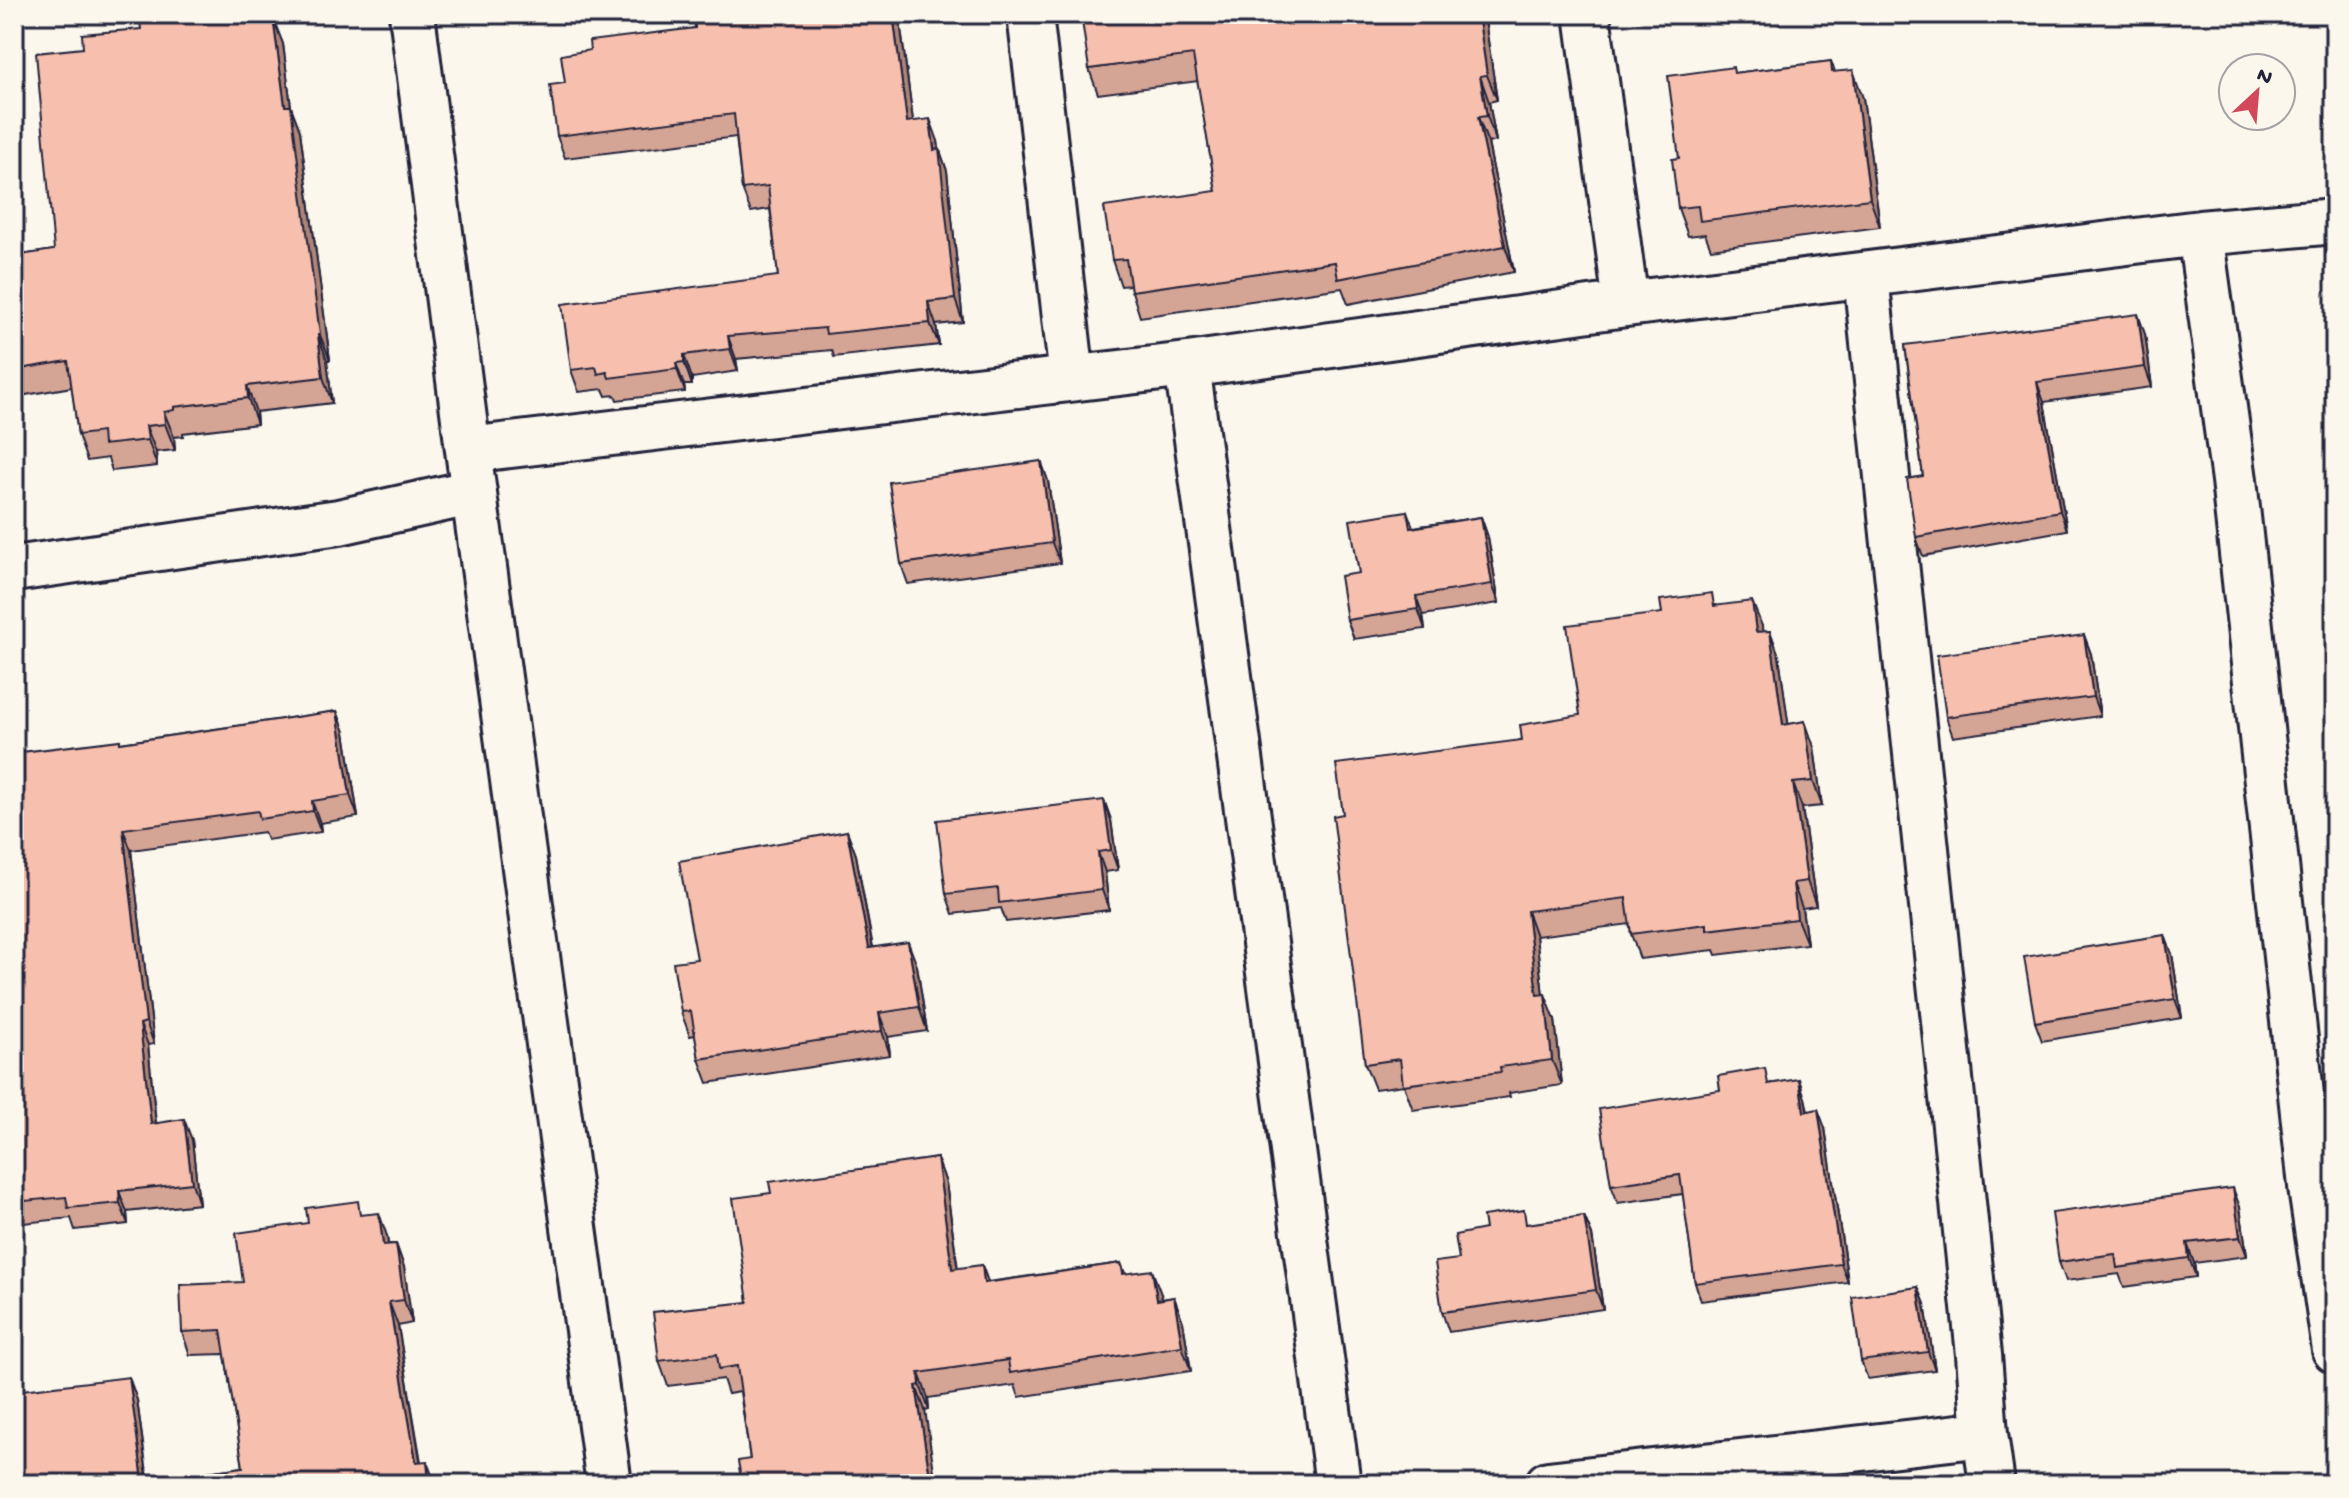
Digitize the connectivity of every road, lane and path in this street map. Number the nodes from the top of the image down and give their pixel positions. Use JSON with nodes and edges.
{"nodes":[{"id":1,"x":412,"y":14,"type":"edge"},
{"id":2,"x":1030,"y":14,"type":"edge"},
{"id":3,"x":1587,"y":14,"type":"edge"},
{"id":4,"x":2335,"y":221,"type":"edge"},
{"id":5,"x":2200,"y":233,"type":"junction"},
{"id":6,"x":1866,"y":276,"type":"junction"},
{"id":7,"x":1626,"y":304,"type":"junction"},
{"id":8,"x":1187,"y":365,"type":"junction"},
{"id":9,"x":1072,"y":378,"type":"junction"},
{"id":10,"x":471,"y":471,"type":"junction"},
{"id":11,"x":14,"y":569,"type":"edge"},
{"id":12,"x":2335,"y":1350,"type":"edge"},
{"id":13,"x":1985,"y":1434,"type":"junction"},
{"id":14,"x":609,"y":1484,"type":"edge"},
{"id":15,"x":1338,"y":1484,"type":"edge"},
{"id":16,"x":1548,"y":1484,"type":"edge"},
{"id":17,"x":1992,"y":1484,"type":"edge"}],
"edges":[{"from":1,"to":10,"type":"street"},
{"from":2,"to":9,"type":"street"},
{"from":3,"to":7,"type":"street"},
{"from":4,"to":5,"type":"street"},
{"from":5,"to":6,"type":"street"},
{"from":5,"to":12,"type":"street"},
{"from":6,"to":7,"type":"street"},
{"from":6,"to":13,"type":"street"},
{"from":7,"to":8,"type":"street"},
{"from":8,"to":9,"type":"street"},
{"from":8,"to":15,"type":"street"},
{"from":9,"to":10,"type":"street"},
{"from":10,"to":11,"type":"street"},
{"from":10,"to":14,"type":"street"},
{"from":13,"to":16,"type":"street"},
{"from":13,"to":17,"type":"street"}]}
